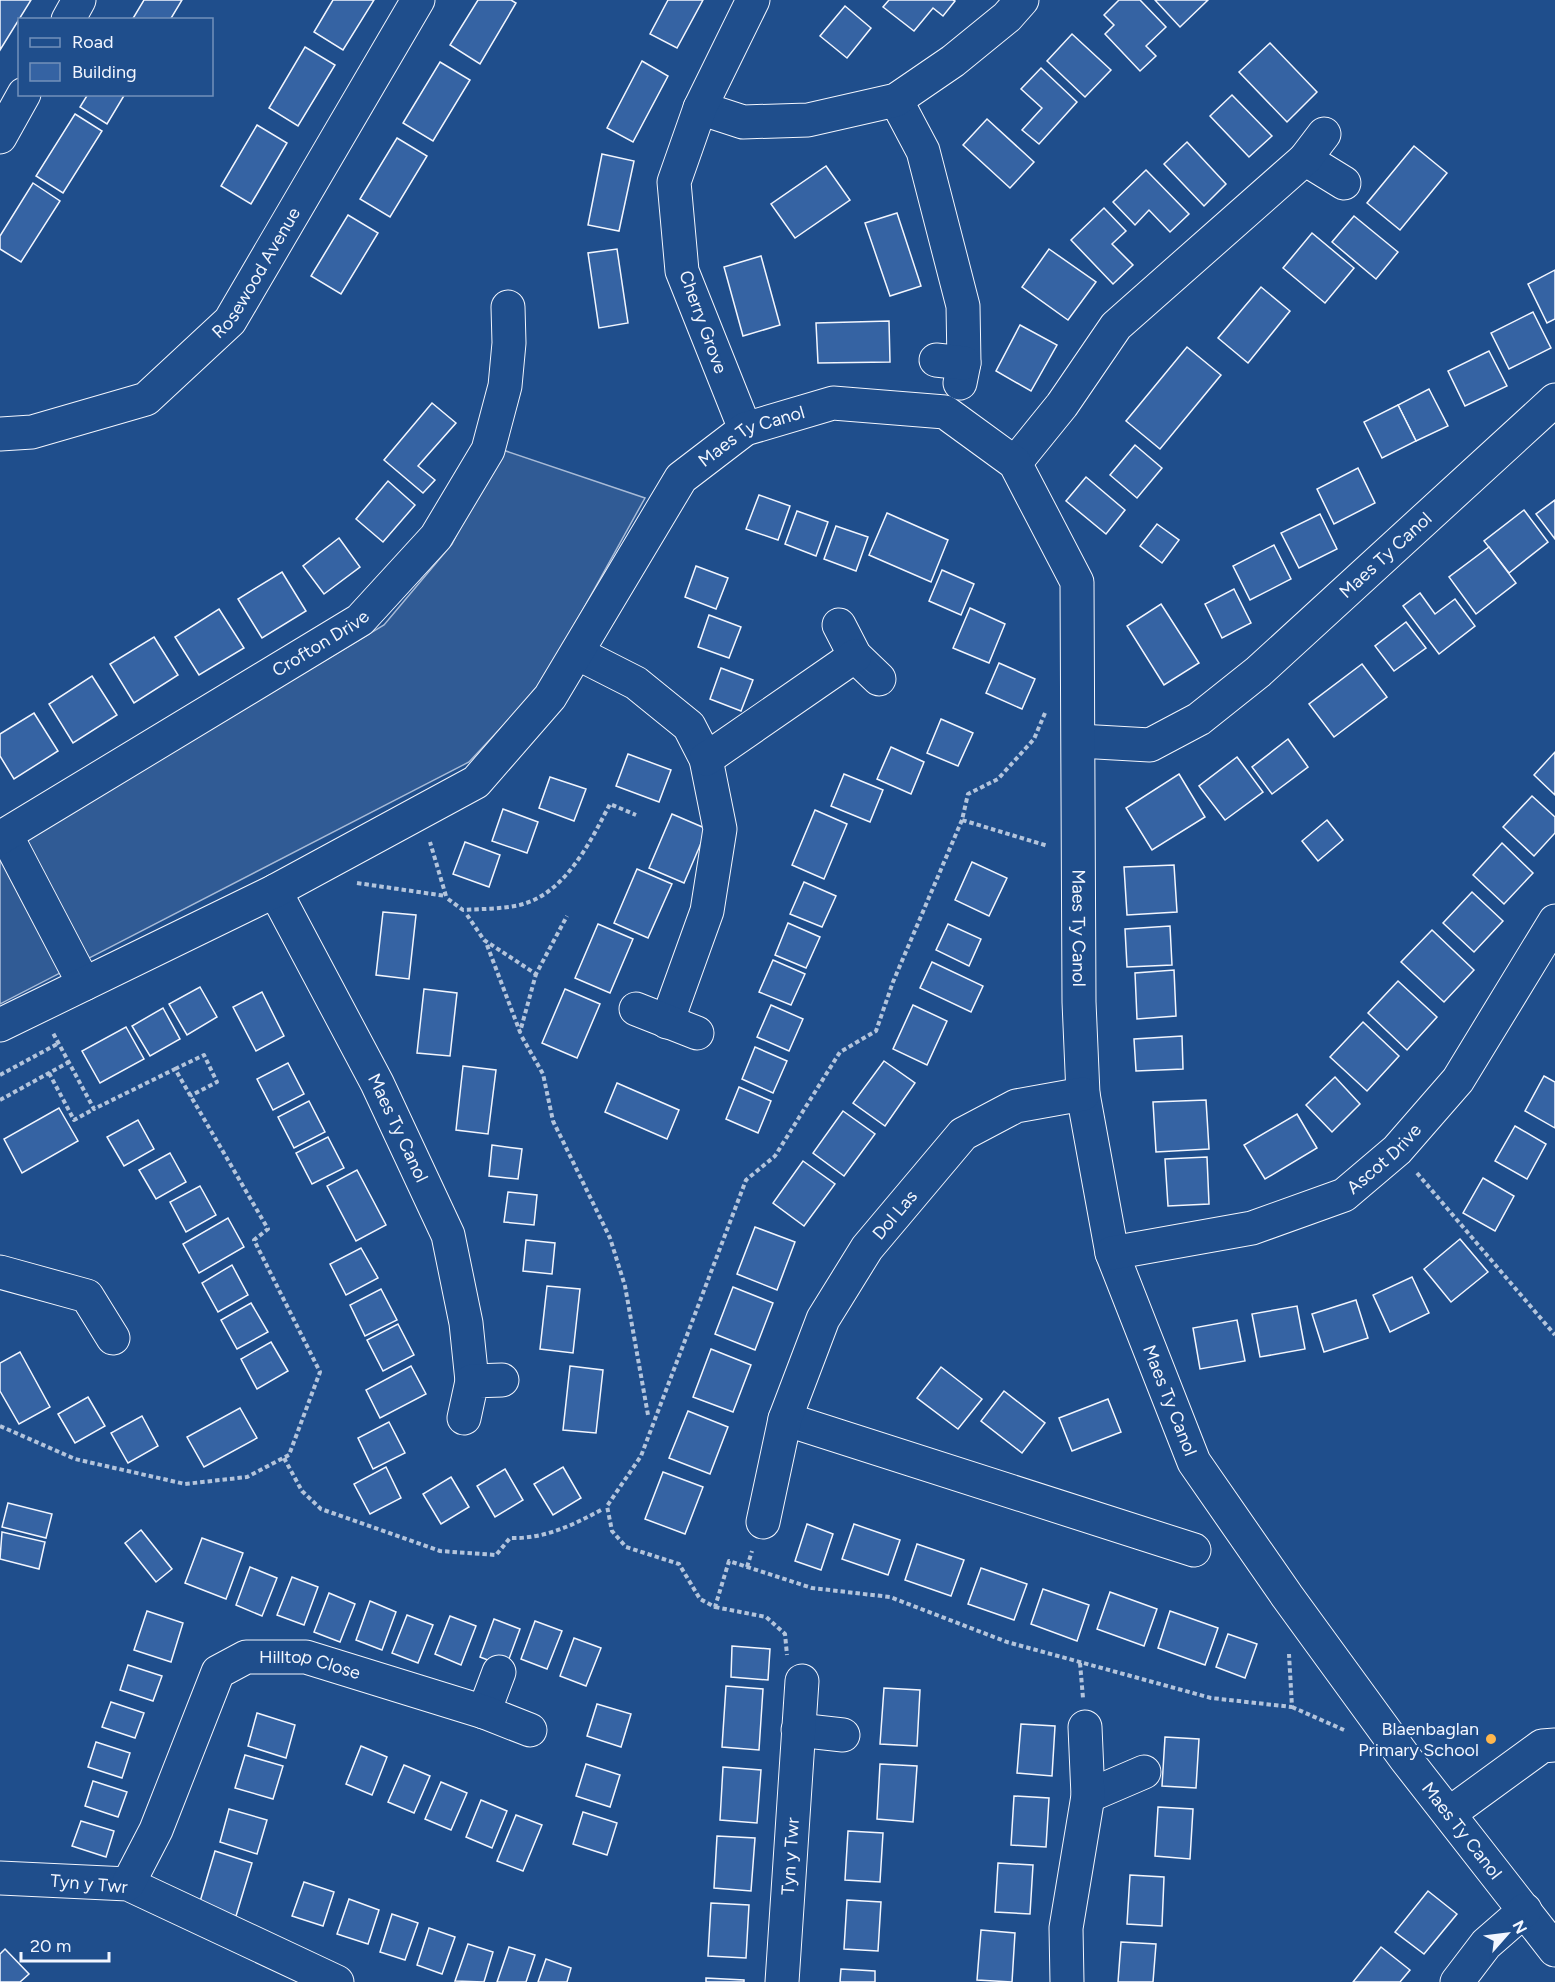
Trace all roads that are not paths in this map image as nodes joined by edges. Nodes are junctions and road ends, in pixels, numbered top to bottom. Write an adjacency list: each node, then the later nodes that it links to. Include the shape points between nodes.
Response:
1 (79, 0): 5 (street)
2 (418, 0): 17 (street, Rosewood Avenue, via 230,321 146,399 32,432)
3 (753, 0): 8 (street, Cherry Grove)
4 (1022, 0): 7 (street, via 953,61)
5 (69, 18)
6 (23, 96): 10 (street)
7 (896, 100): 8 (street, via 808,120 743,122); 14 (street, via 923,151 963,306)
8 (700, 108): 16 (street, Cherry Grove, via 674,182 682,270)
9 (1324, 134): 11 (street)
10 (0, 137)
11 (1305, 159): 12 (street); 18 (street, via 1116,326 1062,405)
12 (1344, 183)
13 (508, 307): 25 (street, Crofton Drive, via 496,344 505,386 488,450 436,537 360,620)
14 (953, 369)
15 (1555, 400): 23 (street, Maes Ty Canol, via 1258,672 1199,719 1150,745)
16 (745, 429): 18 (street, Maes Ty Canol, via 833,403 945,412); 20 (street, Maes Ty Canol, via 681,478)
17 (0, 434)
18 (1015, 463): 23 (street, Maes Ty Canol, via 1077,582)
19 (839, 625): 21 (street)
20 (577, 653): 24 (street, via 636,683 689,726); 26 (street, Maes Ty Canol, via 550,697 476,782)
21 (855, 656): 22 (street); 24 (street)
22 (879, 679)
23 (1079, 741): 31 (street, Maes Ty Canol)
24 (706, 759): 29 (street, via 720,830 682,1028)
25 (3, 837): 28 (street, Crofton Drive)
26 (275, 891): 28 (street, Maes Ty Canol); 35 (street, Maes Ty Canol, via 377,1083 448,1234 466,1323 487,1381)
27 (1555, 921): 32 (street, Ascot Drive, via 1458,1080 1397,1150 1344,1195 1262,1225)
28 (84, 984): 30 (street, Maes Ty Canol)
29 (636, 1009)
30 (0, 1025)
31 (1083, 1094): 32 (street, Maes Ty Canol); 36 (street, Dol Las, via 1016,1106 963,1134 867,1248 824,1319)
32 (1112, 1252): 49 (street, Maes Ty Canol, via 1194,1462 1405,1758)
33 (0, 1272): 34 (street, via 87,1296)
34 (113, 1338)
35 (464, 1418)
36 (785, 1419): 37 (street, Dol Las); 38 (street)
37 (763, 1522)
38 (1194, 1550)
39 (499, 1672): 41 (street)
40 (802, 1681): 44 (street, Tyn y Twr)
41 (484, 1712): 43 (street, Hilltop Close); 51 (street, Hilltop Close, via 306,1657 246,1657 218,1672 156,1830)
42 (1085, 1727): 48 (street)
43 (530, 1730)
44 (798, 1730): 45 (street); 55 (street, Tyn y Twr)
45 (843, 1735)
46 (1555, 1745): 49 (street, via 1542,1746)
47 (1144, 1772): 48 (street)
48 (1088, 1796): 56 (street, via 1066,1928)
49 (1450, 1812): 52 (street, Maes Ty Canol)
50 (0, 1878): 51 (street, Tyn y Twr)
51 (128, 1884): 54 (street, Tyn y Twr)
52 (1525, 1910): 53 (street, Maes Ty Canol); 57 (street, via 1486,1944)
53 (1555, 1950)
54 (337, 1982)
55 (782, 1982)
56 (1067, 1982)
57 (1457, 1982)

